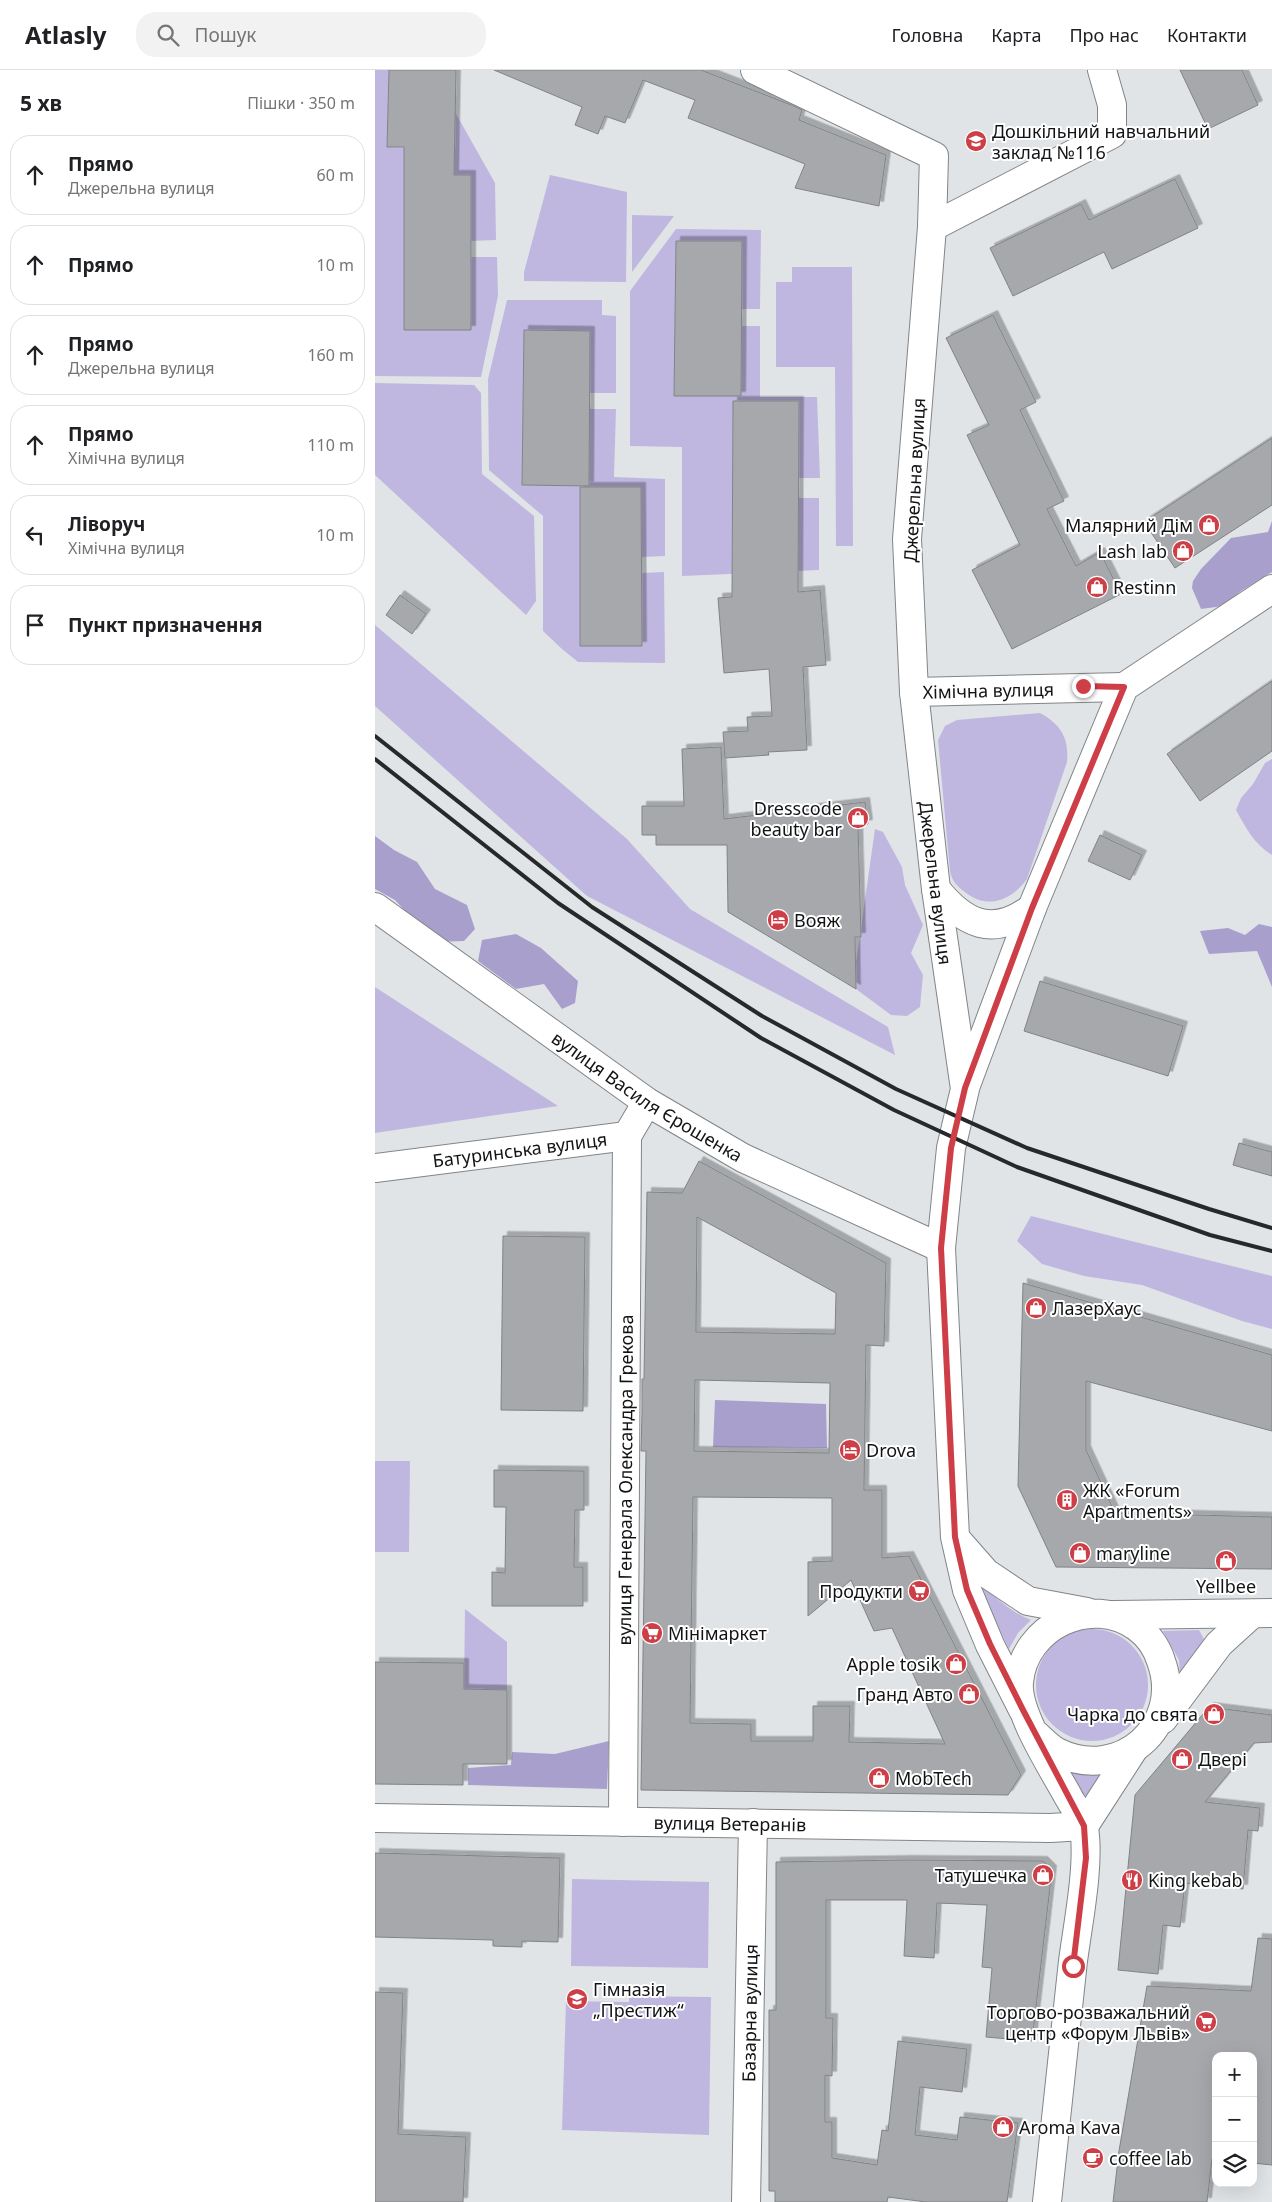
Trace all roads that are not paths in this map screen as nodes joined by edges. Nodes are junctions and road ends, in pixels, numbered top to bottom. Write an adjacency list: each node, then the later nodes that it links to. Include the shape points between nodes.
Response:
1 (755, 70): 3 (street, Джерельна вулиця, via 934,156)
2 (1102, 70): 3 (street, via 1112,105 1112,134)
3 (932, 227): 6 (street, Джерельна вулиця, via 907,539)
4 (1272, 589): 5 (street)
5 (1124, 687): 6 (street, Хімічна вулиця); 9 (street)
6 (913, 692): 7 (street, Джерельна вулиця)
7 (935, 889): 9 (street, via 949,906 976,922 1003,924); 10 (street, Джерельна вулиця)
8 (375, 908): 11 (street, вулиця Василя Єрошенка)
9 (1032, 908): 10 (street)
10 (965, 1088): 14 (street, Джерельна вулиця, via 951,1148)
11 (647, 1102): 12 (street, Батуринська вулиця); 14 (street, вулиця Василя Єрошенка, via 743,1158)
12 (627, 1136): 13 (street, Батуринська вулиця); 23 (street, вулиця Генерала Олександра Грекова)
13 (375, 1168)
14 (941, 1248): 15 (street, Джерельна вулиця)
15 (955, 1537): 17 (street, via 986,1573 1028,1601); 18 (street, Джерельна вулиця, via 967,1590)
16 (1262, 1613): 17 (street); 19 (street, via 1219,1644)
17 (1102, 1614): 18 (street, via 1067,1618 1037,1640 1026,1655 1019,1683); 19 (street, via 1137,1627 1157,1649 1167,1676 1165,1705)
18 (1023, 1710): 20 (street)
19 (1153, 1732): 21 (street)
20 (1035, 1734): 21 (street, via 1056,1751 1081,1760 1108,1760); 25 (street)
21 (1133, 1750): 25 (street)
22 (375, 1818): 23 (street, вулиця Ветеранів)
23 (623, 1822): 24 (street, вулиця Ветеранів)
24 (753, 1824): 25 (street, вулиця Ветеранів); 26 (street, Базарна вулиця)
25 (1084, 1826): 27 (street, via 1086,1858)
26 (746, 2202)
27 (1047, 2202)

